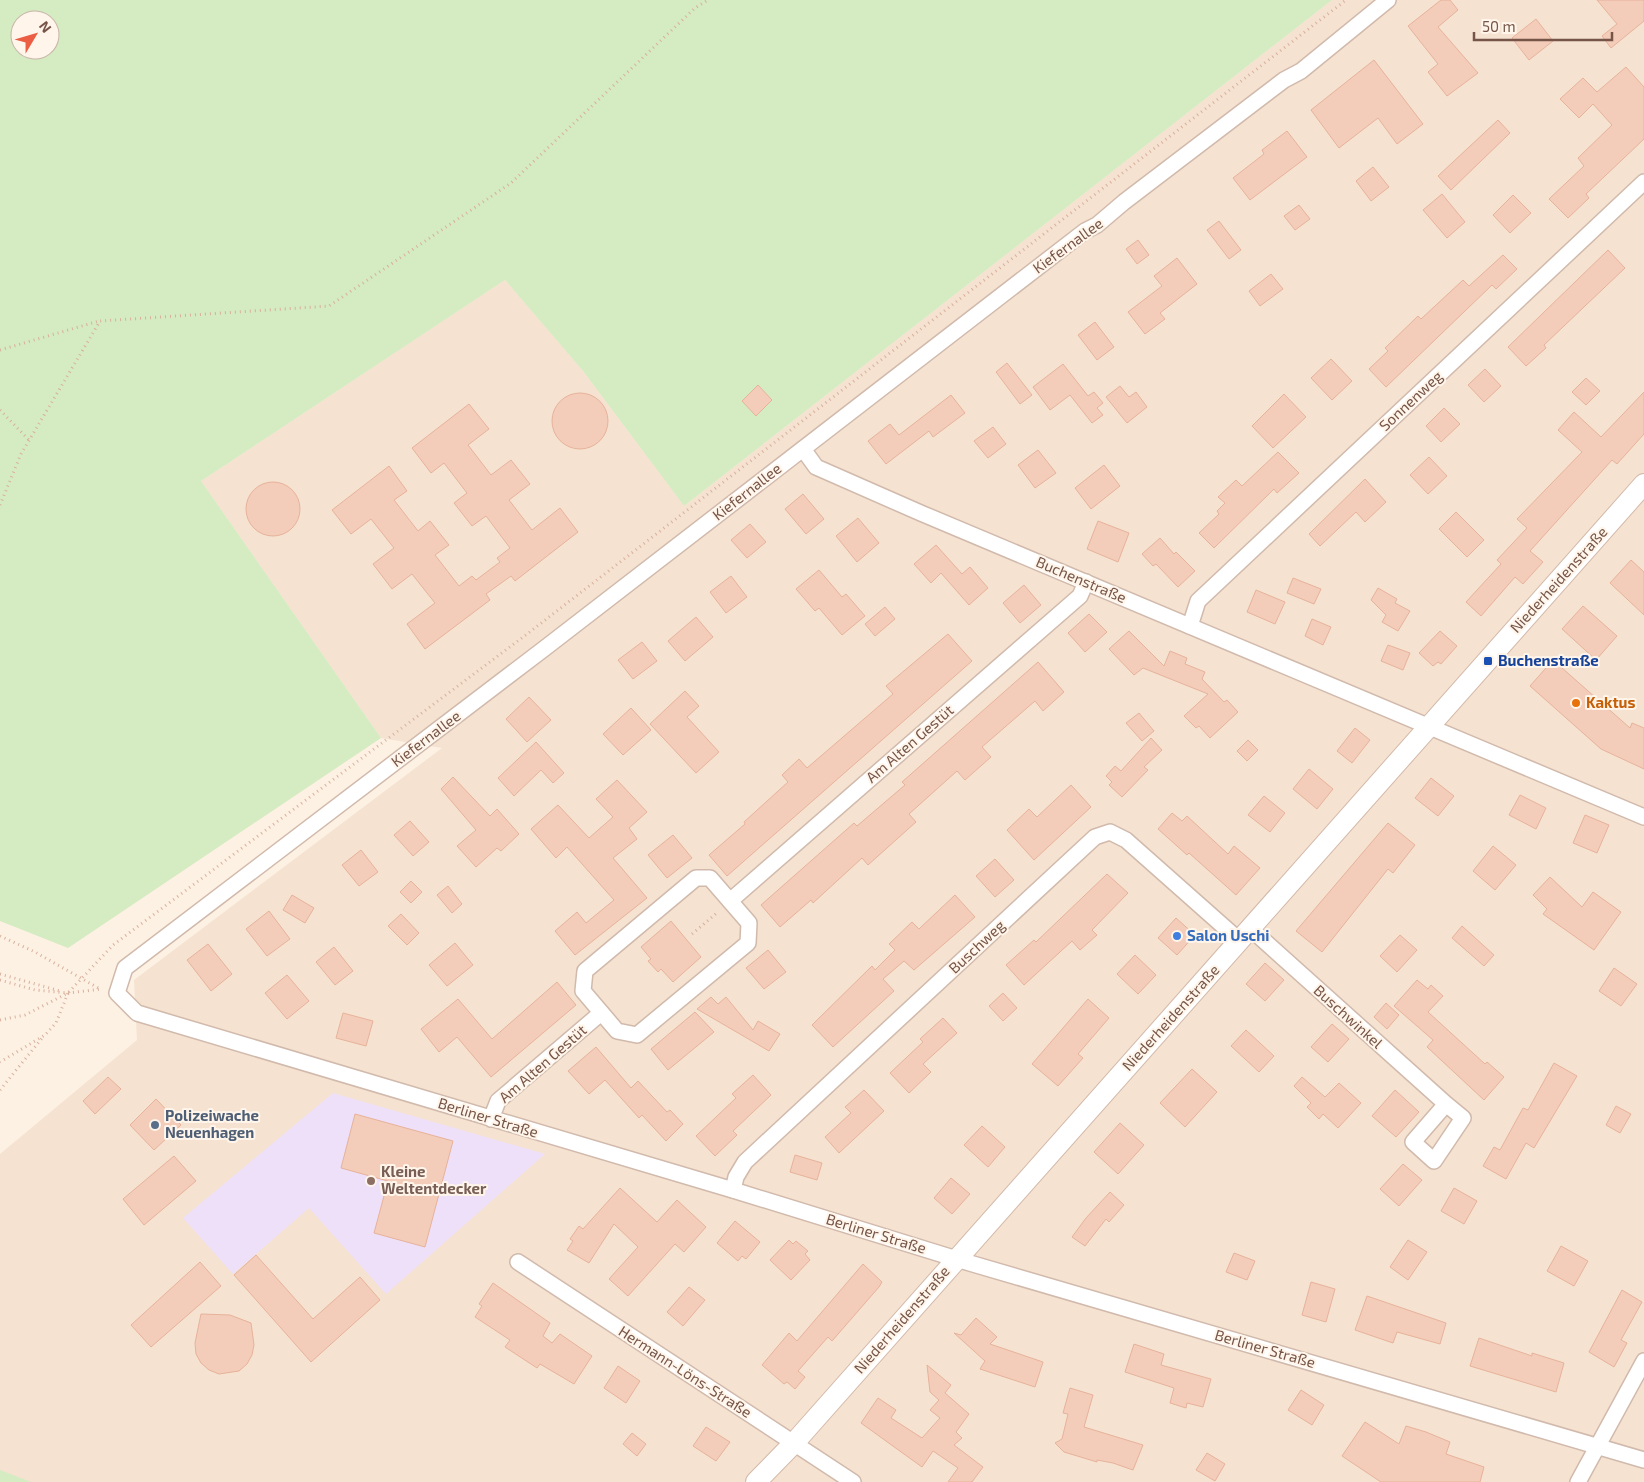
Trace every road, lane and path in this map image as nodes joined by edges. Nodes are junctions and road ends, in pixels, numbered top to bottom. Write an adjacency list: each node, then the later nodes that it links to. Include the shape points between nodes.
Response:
1 (708, 0): 5 (path, via 695,8 511,183 329,306)
2 (1346, 0): 21 (path, via 531,631 113,945)
3 (1388, 0): 9 (street, Kiefernallee, via 1301,71 1276,86 1111,215 1077,237)
4 (1644, 182): 13 (street, Sonnenweg, via 1198,601)
5 (100, 321): 6 (path); 8 (path)
6 (0, 350)
7 (0, 410): 8 (path)
8 (29, 440): 11 (path)
9 (803, 449): 12 (street, Buchenstraße, via 816,467); 25 (street, Kiefernallee, via 125,968)
10 (1644, 484): 14 (street, Niederheidenstraße)
11 (0, 505)
12 (1086, 582): 13 (street, Buchenstraße); 16 (street, Am Alten Gestüt, via 1080,596)
13 (1190, 626): 14 (street, Buchenstraße)
14 (1429, 727): 15 (street, Buchenstraße); 18 (street, Niederheidenstraße)
15 (1644, 817)
16 (730, 901): 17 (path); 26 (street, Am Alten Gestüt, via 710,878 696,878 585,972 583,991); 26 (street, Am Alten Gestüt, via 749,923 748,943 637,1035 617,1031)
17 (692, 934)
18 (1246, 935): 31 (street, Buschwinkel); 33 (street, Buschweg, via 1126,840 1110,832 1095,837 746,1162 736,1177); 34 (street, Niederheidenstraße)
19 (0, 936): 21 (path)
20 (0, 974): 24 (path)
21 (82, 978): 23 (path); 24 (path)
22 (0, 980): 24 (path, via 35,990)
23 (100, 989): 24 (path); 25 (path)
24 (68, 993): 27 (path, via 25,1014); 28 (path, via 56,1022)
25 (117, 993): 32 (street, Berliner Straße, via 137,1014)
26 (601, 1013): 32 (street, Am Alten Gestüt, via 498,1101)
27 (0, 1020)
28 (45, 1035): 29 (path); 30 (path)
29 (0, 1062)
30 (0, 1090)
31 (1446, 1104)
32 (491, 1119): 33 (street, Berliner Straße)
33 (733, 1190): 34 (street, Berliner Straße)
34 (956, 1259): 37 (street, Niederheidenstraße); 38 (street, Berliner Straße)
35 (518, 1262): 37 (street, Hermann-Löns-Straße)
36 (1644, 1361): 38 (street)
37 (794, 1443): 40 (street, Niederheidenstraße); 41 (street, Hermann-Löns-Straße)
38 (1598, 1445): 39 (street, Berliner Straße); 42 (street)
39 (1644, 1460)
40 (756, 1482)
41 (853, 1482)
42 (1578, 1482)

